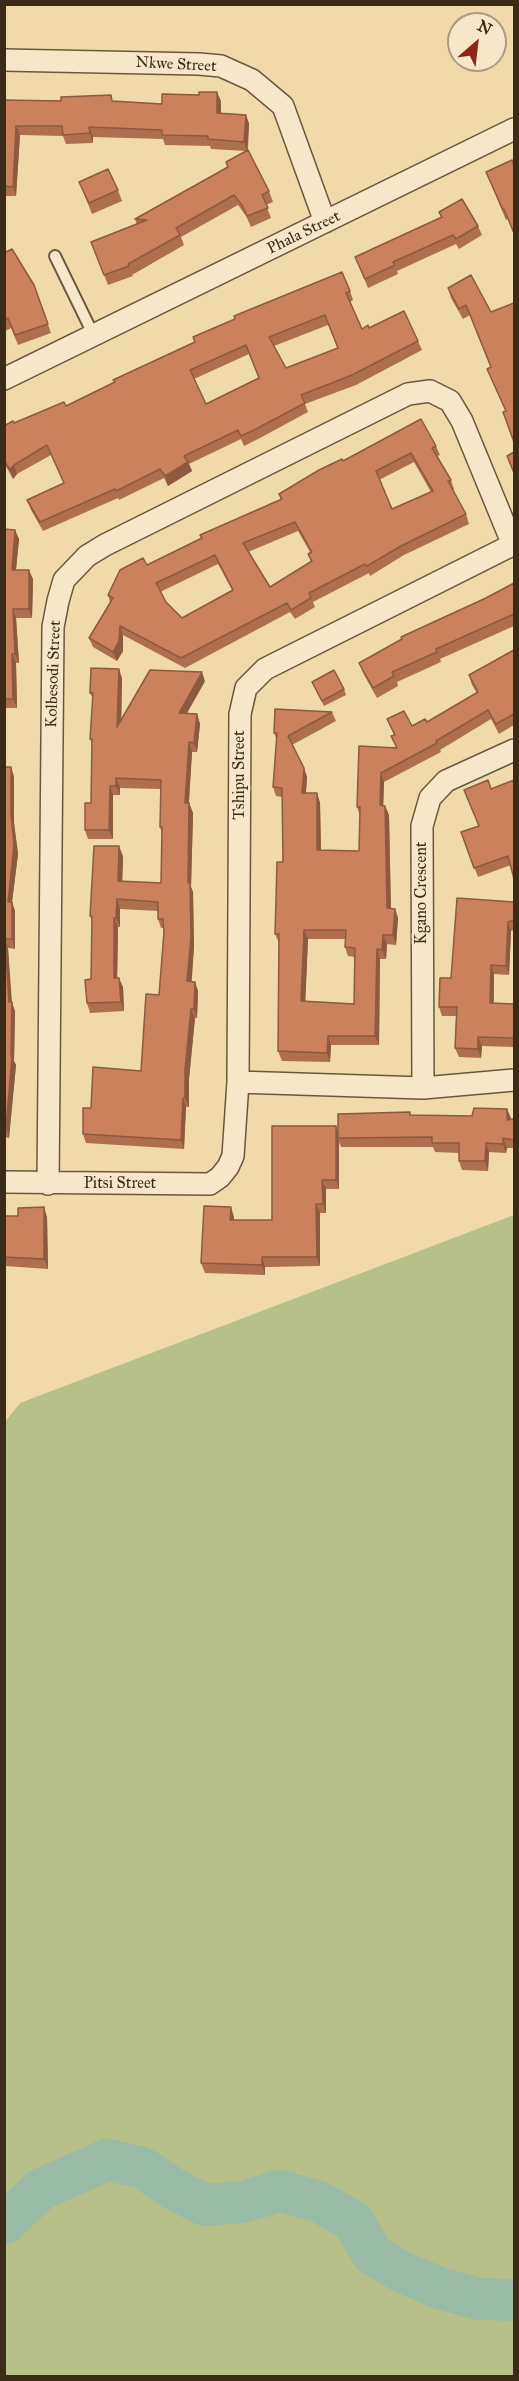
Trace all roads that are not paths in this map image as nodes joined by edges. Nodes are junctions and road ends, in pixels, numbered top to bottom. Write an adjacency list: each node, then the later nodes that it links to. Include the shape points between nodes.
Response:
1 (4, 60): 3 (street, Nkwe Street, via 199,64 221,66 252,80 283,106)
2 (514, 129): 3 (street, Phala Street)
3 (325, 222): 5 (street, Phala Street)
4 (55, 256): 5 (lane)
5 (94, 336): 6 (street, Phala Street)
6 (4, 379)
7 (514, 545): 10 (street, Tshipu Street, via 265,669 246,688 240,714); 14 (street, Kolbesodi Street, via 462,421 450,401 430,391 408,394 105,546 87,556 64,580 53,627)
8 (514, 750): 11 (street, Kgano Crescent, via 446,781 430,798 422,826)
9 (514, 1080): 11 (street)
10 (238, 1082): 11 (street); 12 (street, Tshipu Street, via 233,1156)
11 (423, 1088)
12 (228, 1167): 14 (street, Pitsi Street, via 210,1184)
13 (4, 1182): 14 (street, Pitsi Street)
14 (48, 1184)

